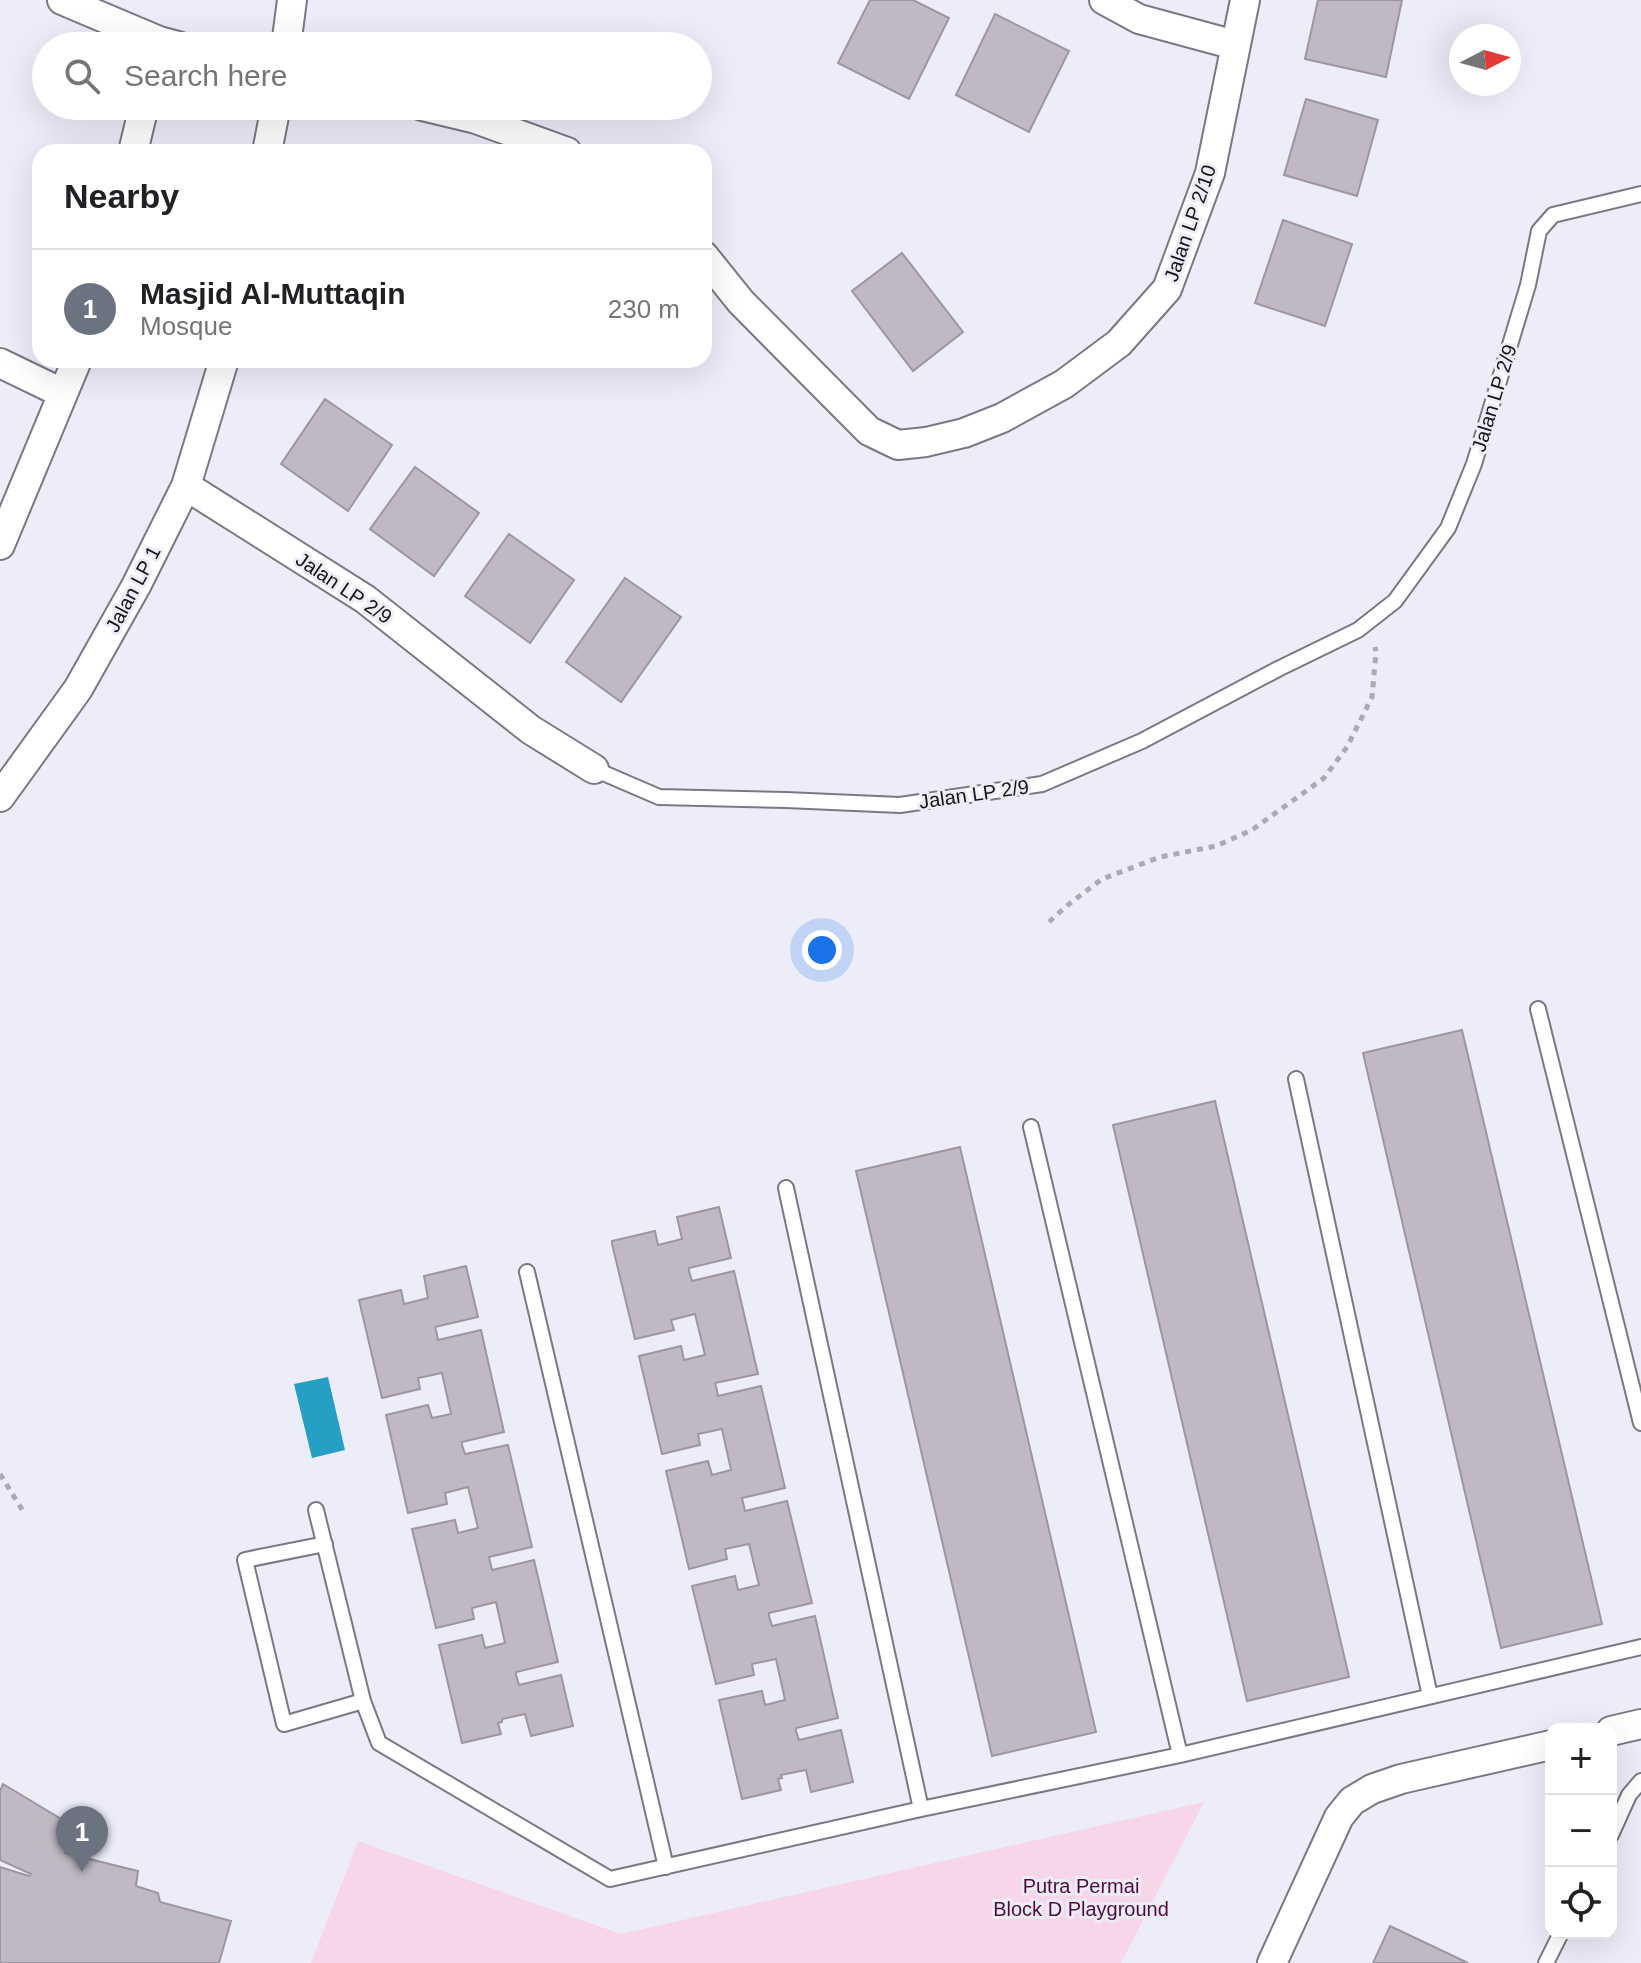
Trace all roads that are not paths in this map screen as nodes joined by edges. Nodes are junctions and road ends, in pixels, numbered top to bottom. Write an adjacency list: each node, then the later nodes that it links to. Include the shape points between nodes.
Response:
1 (62, 0): 5 (street)
2 (292, 0): 6 (street)
3 (1104, 0): 7 (street, via 1139,19)
4 (1245, 0): 7 (street, Jalan LP 2/10)
5 (137, 32)
6 (288, 32)
7 (1235, 45): 15 (street, Jalan LP 2/10, via 1210,173 1167,289 1119,343 1064,384 989,423 898,445 869,431)
8 (141, 120): 11 (street)
9 (273, 120): 12 (street)
10 (479, 120): 13 (street)
11 (135, 144)
12 (269, 144)
13 (545, 144)
14 (1641, 194): 22 (lane, Jalan LP 2/9, via 1553,215 1539,231 1474,464 1448,528 1395,601 1358,630 1142,741 1042,784 900,805 659,797)
15 (712, 266)
16 (0, 363): 19 (street)
17 (73, 368): 19 (street)
18 (222, 368): 20 (street, Jalan LP 1)
19 (62, 393): 21 (street)
20 (186, 486): 22 (street, Jalan LP 2/9, via 365,599 531,730); 23 (street, Jalan LP 1, via 78,689)
21 (0, 545)
22 (594, 769)
23 (0, 797)
24 (1538, 1009): 29 (lane)
25 (1296, 1079): 33 (lane)
26 (1031, 1127): 38 (lane)
27 (786, 1188): 40 (lane)
28 (527, 1272): 42 (lane)
29 (1641, 1423)
30 (316, 1510): 31 (lane)
31 (325, 1544): 34 (lane); 34 (lane, via 245,1560 284,1724)
32 (1641, 1647): 33 (lane)
33 (1430, 1696): 38 (lane)
34 (363, 1701): 42 (lane, via 379,1743 610,1879)
35 (1641, 1724): 36 (street)
36 (1617, 1730)
37 (1545, 1746): 44 (street, via 1401,1779 1352,1801 1339,1817)
38 (1180, 1755): 40 (lane)
39 (1641, 1781): 41 (lane)
40 (921, 1809): 42 (lane)
41 (1617, 1822)
42 (666, 1867)
43 (1558, 1939): 45 (lane)
44 (1272, 1963)
45 (1546, 1963)

